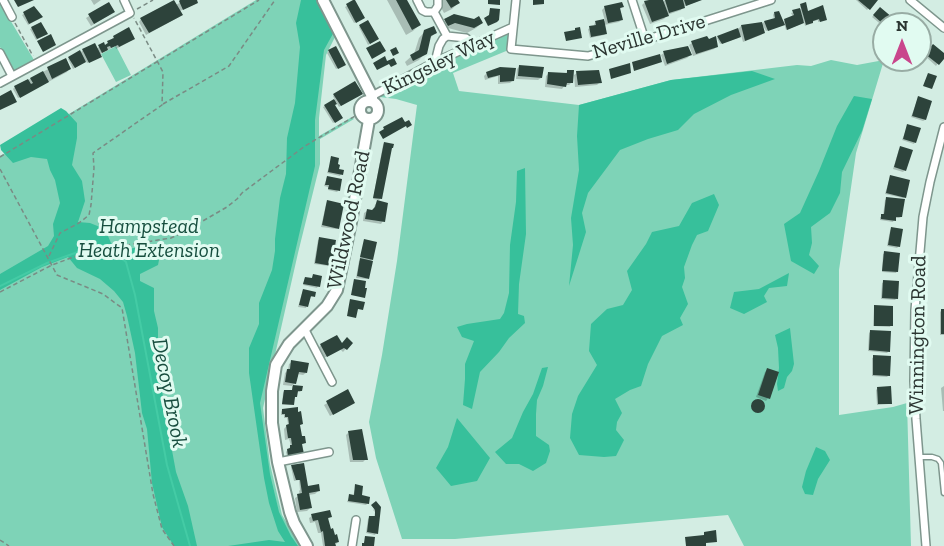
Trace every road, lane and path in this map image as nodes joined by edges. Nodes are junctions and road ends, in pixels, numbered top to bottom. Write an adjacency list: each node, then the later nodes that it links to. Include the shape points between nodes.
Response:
1 (3, 0): 15 (street)
2 (124, 0): 14 (street)
3 (153, 0): 14 (path)
4 (259, 0): 22 (path)
5 (275, 0): 28 (path, via 229,66)
6 (323, 0): 27 (street)
7 (417, 0): 13 (street, via 422,10)
8 (438, 0): 13 (street)
9 (516, 0): 16 (street, Kingsley Way)
10 (633, 0): 19 (street)
11 (771, 0): 19 (street, Neville Drive)
12 (909, 0): 17 (street)
13 (434, 12): 18 (street)
14 (130, 13): 22 (path); 24 (street)
15 (12, 17): 24 (path)
16 (513, 27): 19 (street, Neville Drive, via 511,49 588,56); 20 (street, Kingsley Way)
17 (944, 28)
18 (447, 36): 20 (street, via 466,38); 23 (street, via 439,46)
19 (645, 40)
20 (475, 45): 23 (street, Kingsley Way)
21 (0, 53): 25 (street)
22 (158, 62): 28 (path, via 163,72); 31 (path)
23 (435, 62): 27 (street, Kingsley Way)
24 (36, 63): 25 (street)
25 (12, 76): 26 (street)
26 (0, 83)
27 (372, 99): 29 (street, via 361,106); 29 (street, via 378,113 376,117)
28 (162, 105): 33 (path, via 93,153 89,215 60,233)
29 (365, 117): 34 (path, via 305,146 227,207 171,238 108,248); 36 (street, Wildwood Road, via 353,212 337,290)
30 (944, 127): 39 (street, Winnington Road, via 923,217 915,299 914,381)
31 (0, 157)
32 (0, 169): 33 (path)
33 (48, 257): 34 (path)
34 (52, 264): 35 (path); 45 (path, via 57,275 103,294 122,308 153,494 162,529)
35 (0, 292)
36 (304, 328): 37 (street); 40 (street, Wildwood Road, via 288,344 276,365 272,423)
37 (332, 382)
38 (329, 452): 40 (street)
39 (919, 457): 41 (lane, via 932,457 941,463); 48 (street, Winnington Road)
40 (278, 462): 46 (street, Wildwood Road, via 290,512)
41 (944, 493)
42 (356, 520): 47 (street)
43 (0, 540): 44 (path)
44 (9, 546)
45 (174, 546)
46 (307, 546)
47 (352, 546)
48 (926, 546)

